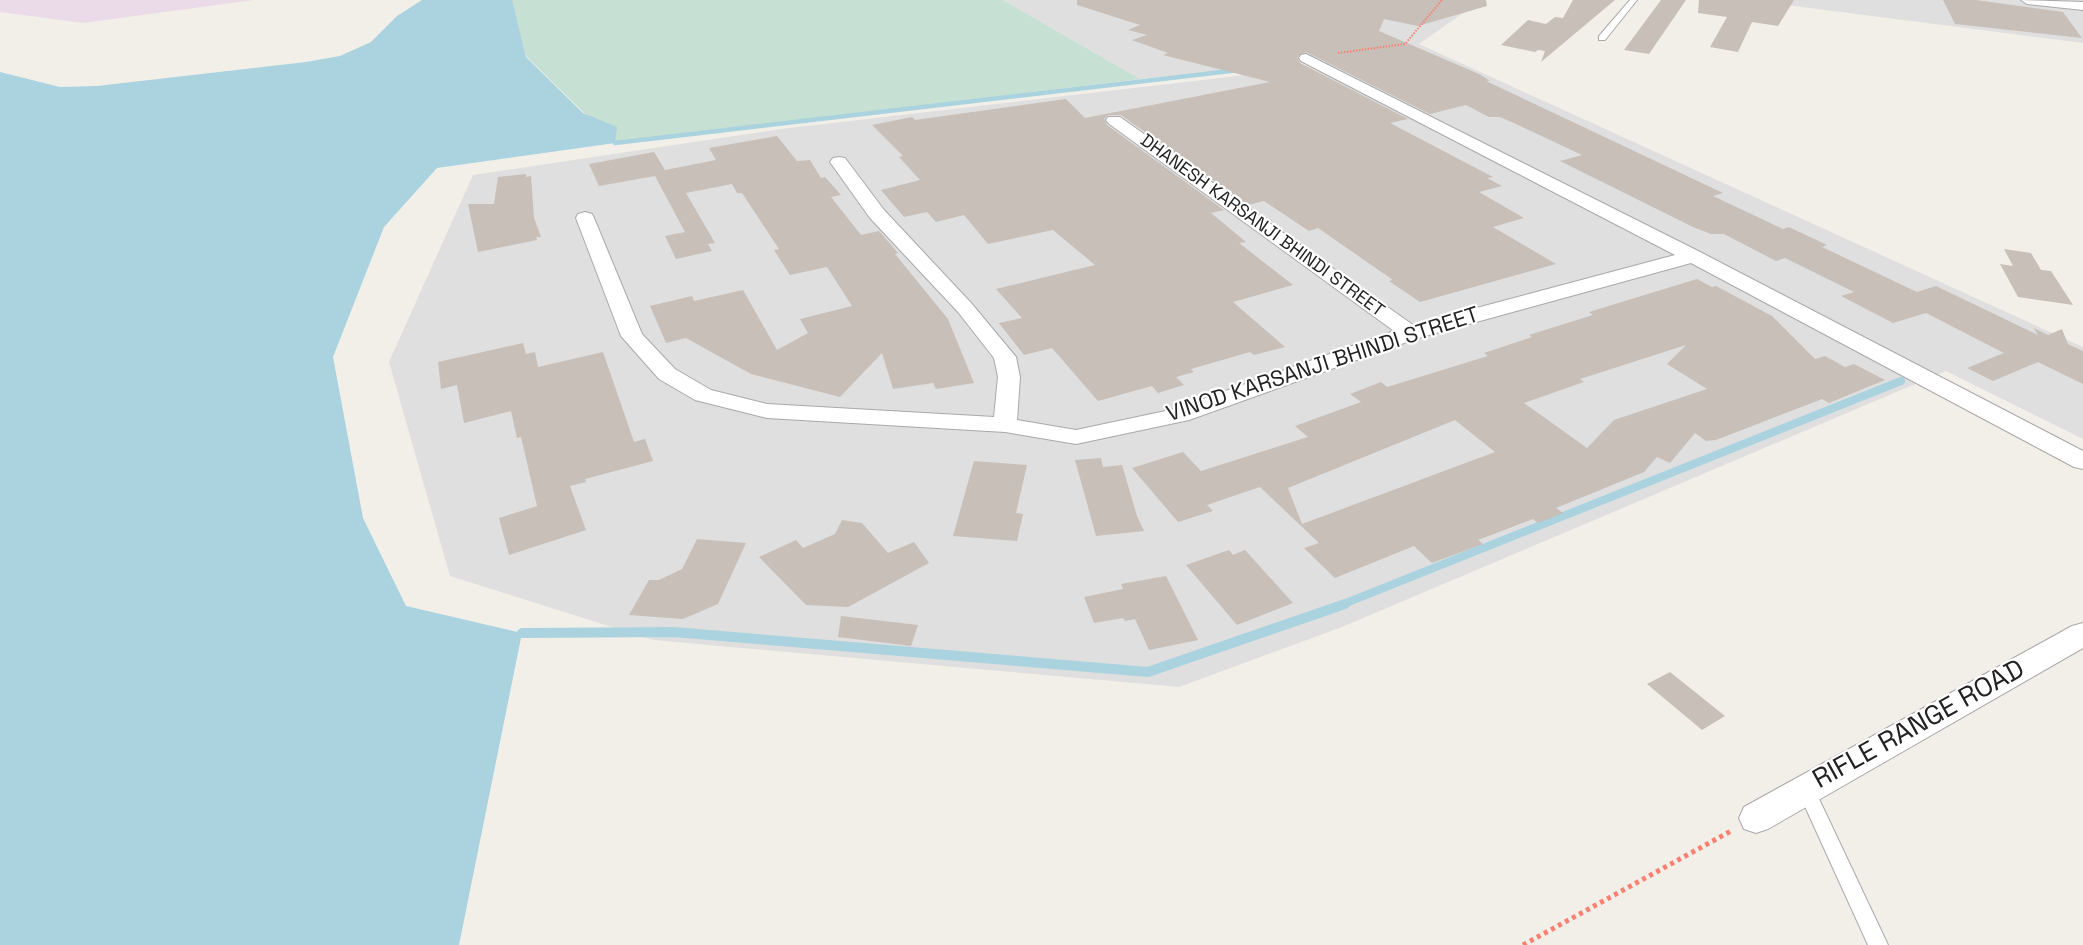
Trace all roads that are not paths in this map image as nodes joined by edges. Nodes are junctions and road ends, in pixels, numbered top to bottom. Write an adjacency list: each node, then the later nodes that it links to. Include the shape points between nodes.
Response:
1 (1634, 0): 4 (lane)
2 (2027, 0): 3 (street)
3 (2083, 6)
4 (1602, 38)
5 (1306, 57): 9 (street)
6 (1114, 120): 10 (street, DHANESH KARSANJI BHINDI STREET)
7 (839, 162): 11 (street, via 878,214 1005,357 1009,377)
8 (585, 218): 11 (street, VINOD KARSANJI BHINDI STREET, via 632,336 666,374 703,395 767,411)
9 (1693, 256): 10 (street, VINOD KARSANJI BHINDI STREET); 12 (street)
10 (1410, 333): 11 (street, VINOD KARSANJI BHINDI STREET, via 1181,414 1077,437)
11 (1005, 425)
12 (2083, 461)
13 (2083, 634): 14 (street, RIFLE RANGE ROAD)
14 (1806, 789): 15 (street, RIFLE RANGE ROAD); 16 (lane)
15 (1756, 818)
16 (1878, 945)

